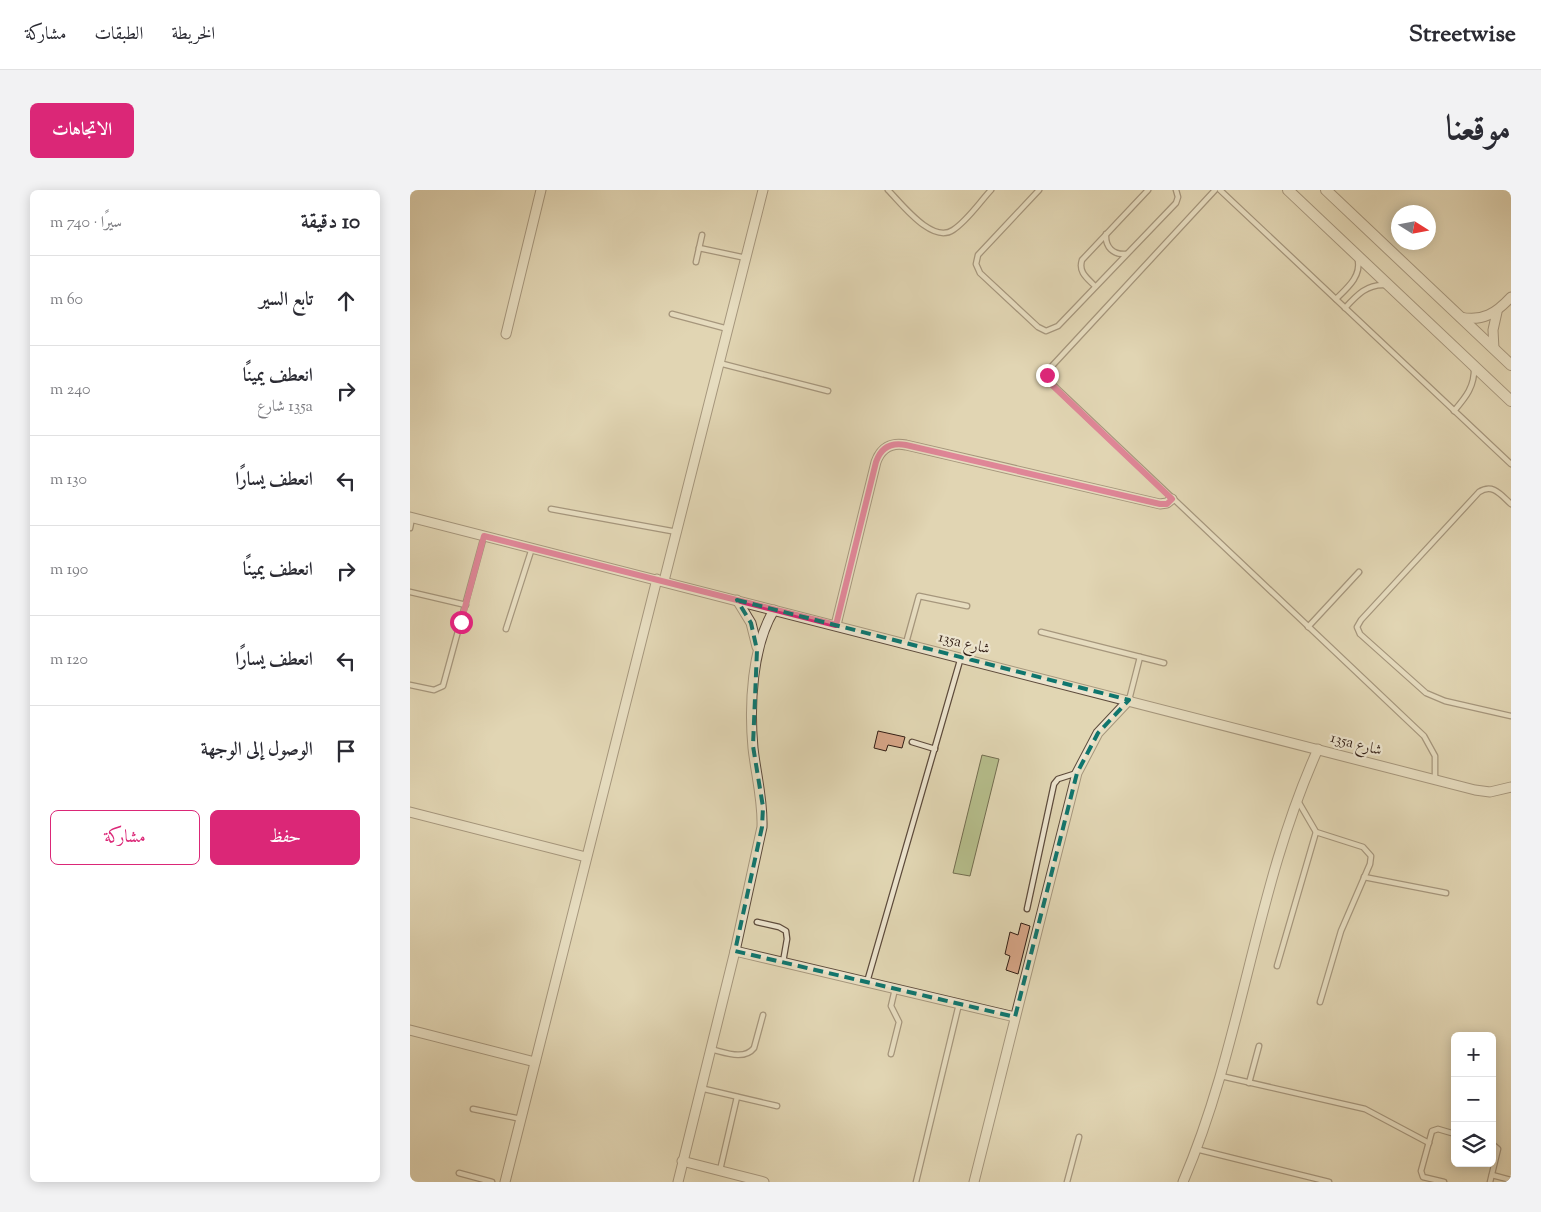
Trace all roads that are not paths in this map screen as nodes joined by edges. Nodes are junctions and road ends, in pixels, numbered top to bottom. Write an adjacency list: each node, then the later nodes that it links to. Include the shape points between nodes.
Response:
1 (541, 190): 28 (street)
2 (763, 190): 17 (street)
3 (888, 190): 4 (lane, via 927,228 939,234 953,230)
4 (991, 190)
5 (1039, 190): 19 (lane, via 978,255 977,269 1046,331 1054,329)
6 (1148, 190): 12 (lane)
7 (1176, 190): 15 (lane, via 1176,203)
8 (1214, 190): 37 (lane, via 1047,375 1051,384)
9 (1220, 190): 22 (lane)
10 (1288, 190): 16 (street)
11 (1326, 190): 26 (street)
12 (1106, 234): 15 (lane, via 1111,250); 19 (lane, via 1080,264 1083,274)
13 (702, 235): 14 (lane)
14 (699, 248): 17 (lane); 18 (lane)
15 (1127, 254): 19 (lane)
16 (1357, 256): 20 (street); 22 (lane, via 1354,281)
17 (746, 258): 27 (street)
18 (696, 262)
19 (1095, 286)
20 (1388, 286): 23 (lane, via 1370,286 1362,290); 32 (street)
21 (1511, 297): 24 (street)
22 (1336, 299): 23 (lane)
23 (1345, 308): 35 (lane)
24 (1497, 312): 26 (street, via 1479,319); 29 (street, via 1493,330)
25 (672, 314): 27 (lane)
26 (1460, 317): 29 (street)
27 (728, 329): 30 (street)
28 (506, 334)
29 (1494, 349): 31 (street)
30 (719, 362): 33 (lane); 42 (street)
31 (1511, 365)
32 (1474, 366): 34 (street); 35 (lane, via 1473,384)
33 (828, 391)
34 (1511, 401)
35 (1454, 411): 36 (lane)
36 (1511, 464)
37 (1172, 499): 52 (street, via 1167,504 1160,504 890,444 876,462); 53 (lane)
38 (1511, 504): 63 (lane, via 1494,489 1479,492 1357,627 1360,634 1426,693)
39 (551, 509): 42 (lane)
40 (411, 518): 41 (lane); 43 (street, 135a شارع)
41 (410, 528)
42 (677, 532): 46 (street)
43 (484, 536): 44 (street, 135a شارع); 49 (lane)
44 (532, 548): 46 (street, 135a شارع); 54 (lane)
45 (1359, 572): 53 (lane)
46 (661, 580): 48 (street, 135a شارع); 73 (street)
47 (410, 592): 49 (lane)
48 (737, 600): 51 (street, 135a شارع); 57 (street, via 751,623)
49 (466, 605): 61 (lane, via 443,686 437,690)
50 (967, 606): 56 (lane, via 919,596)
51 (774, 610): 52 (street, 135a شارع); 57 (street)
52 (836, 625): 56 (street, 135a شارع)
53 (1308, 627): 68 (lane, via 1424,736 1435,756)
54 (506, 630)
55 (1041, 632): 59 (lane)
56 (906, 643): 58 (street, 135a شارع)
57 (757, 650): 78 (street, via 752,717 753,746 763,807 762,827)
58 (961, 657): 62 (street, 135a شارع); 65 (lane)
59 (1140, 657): 60 (lane); 62 (lane)
60 (1164, 663)
61 (410, 685)
62 (1129, 700): 66 (street, 135a شارع); 67 (street, via 1098,733)
63 (1511, 716)
64 (912, 742): 65 (lane)
65 (935, 749): 81 (lane)
66 (1318, 749): 68 (street, 135a شارع); 70 (street)
67 (1077, 773): 76 (lane, via 1058,778 1054,784); 86 (street)
68 (1435, 780): 69 (street, 135a شارع, via 1490,792)
69 (1511, 787)
70 (1296, 799): 72 (lane); 92 (street, via 1274,868)
71 (410, 812): 73 (street)
72 (1316, 832): 74 (lane, via 1366,849 1371,860); 80 (lane)
73 (586, 857): 91 (street)
74 (1364, 877): 75 (lane); 83 (lane, via 1338,938)
75 (1446, 893)
76 (1027, 909)
77 (757, 922): 79 (lane, via 786,931 788,939)
78 (735, 951): 79 (street); 89 (street)
79 (783, 962): 81 (street)
80 (1277, 966)
81 (866, 982): 82 (street)
82 (895, 989): 84 (street); 90 (lane, via 891,1004 899,1022)
83 (1320, 1002)
84 (959, 1004): 86 (street); 113 (lane)
85 (763, 1015): 89 (lane, via 751,1052 741,1056)
86 (1015, 1017): 114 (street)
87 (410, 1030): 91 (street)
88 (1259, 1046): 93 (lane)
89 (710, 1049): 94 (street)
90 (891, 1054)
91 (535, 1062): 98 (street)
92 (1221, 1076): 93 (lane); 102 (street)
93 (1248, 1083): 101 (lane, via 1366,1109)
94 (700, 1088): 95 (lane); 103 (street)
95 (737, 1097): 96 (lane); 105 (lane)
96 (776, 1106)
97 (473, 1108): 98 (lane)
98 (521, 1119): 110 (street)
99 (1451, 1133): 101 (lane, via 1436,1129 1432,1131)
100 (1079, 1137): 115 (lane)
101 (1429, 1143): 118 (lane, via 1422,1176)
102 (1196, 1149): 116 (street); 117 (lane)
103 (682, 1161): 105 (street); 111 (street)
104 (1494, 1167): 107 (lane)
105 (720, 1170): 112 (street)
106 (459, 1173): 109 (lane)
107 (1492, 1175): 108 (lane); 119 (lane)
108 (1511, 1180)
109 (492, 1182)
110 (505, 1182)
111 (678, 1182)
112 (764, 1182)
113 (916, 1182)
114 (974, 1182)
115 (1067, 1182)
116 (1184, 1182)
117 (1329, 1182)
118 (1444, 1182)
119 (1490, 1182)

